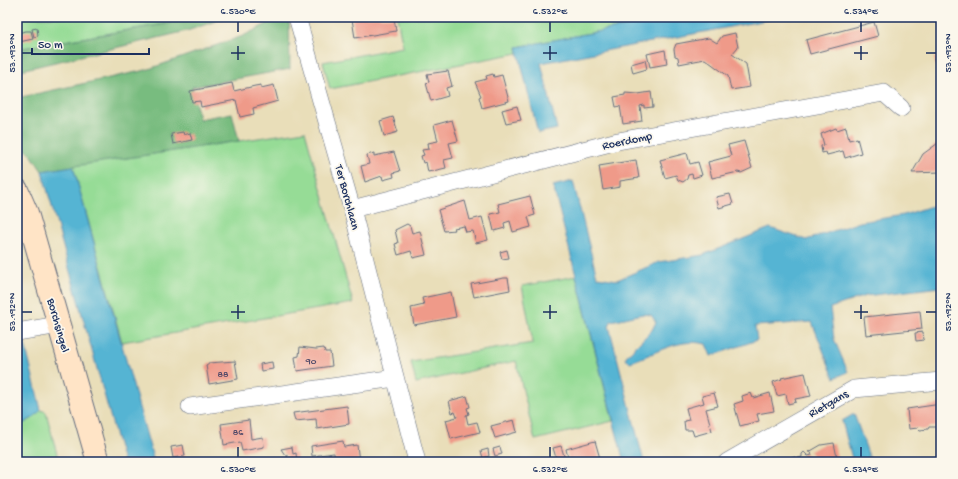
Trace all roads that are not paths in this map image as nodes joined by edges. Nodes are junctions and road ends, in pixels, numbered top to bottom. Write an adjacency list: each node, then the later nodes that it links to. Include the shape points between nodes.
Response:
1 (297, 17): 4 (street, Ter Borchlaan)
2 (901, 108): 4 (street, Roerdomp, via 884,93 618,140)
3 (17, 190): 5 (main road, Borchsingel, via 28,213)
4 (352, 209): 7 (street, Ter Borchlaan)
5 (59, 325): 6 (street); 10 (main road, Borchsingel)
6 (22, 331)
7 (395, 378): 9 (street); 11 (street, Ter Borchlaan)
8 (941, 381): 12 (street, Rietgans, via 854,388)
9 (190, 407)
10 (98, 462)
11 (417, 462)
12 (727, 462)

